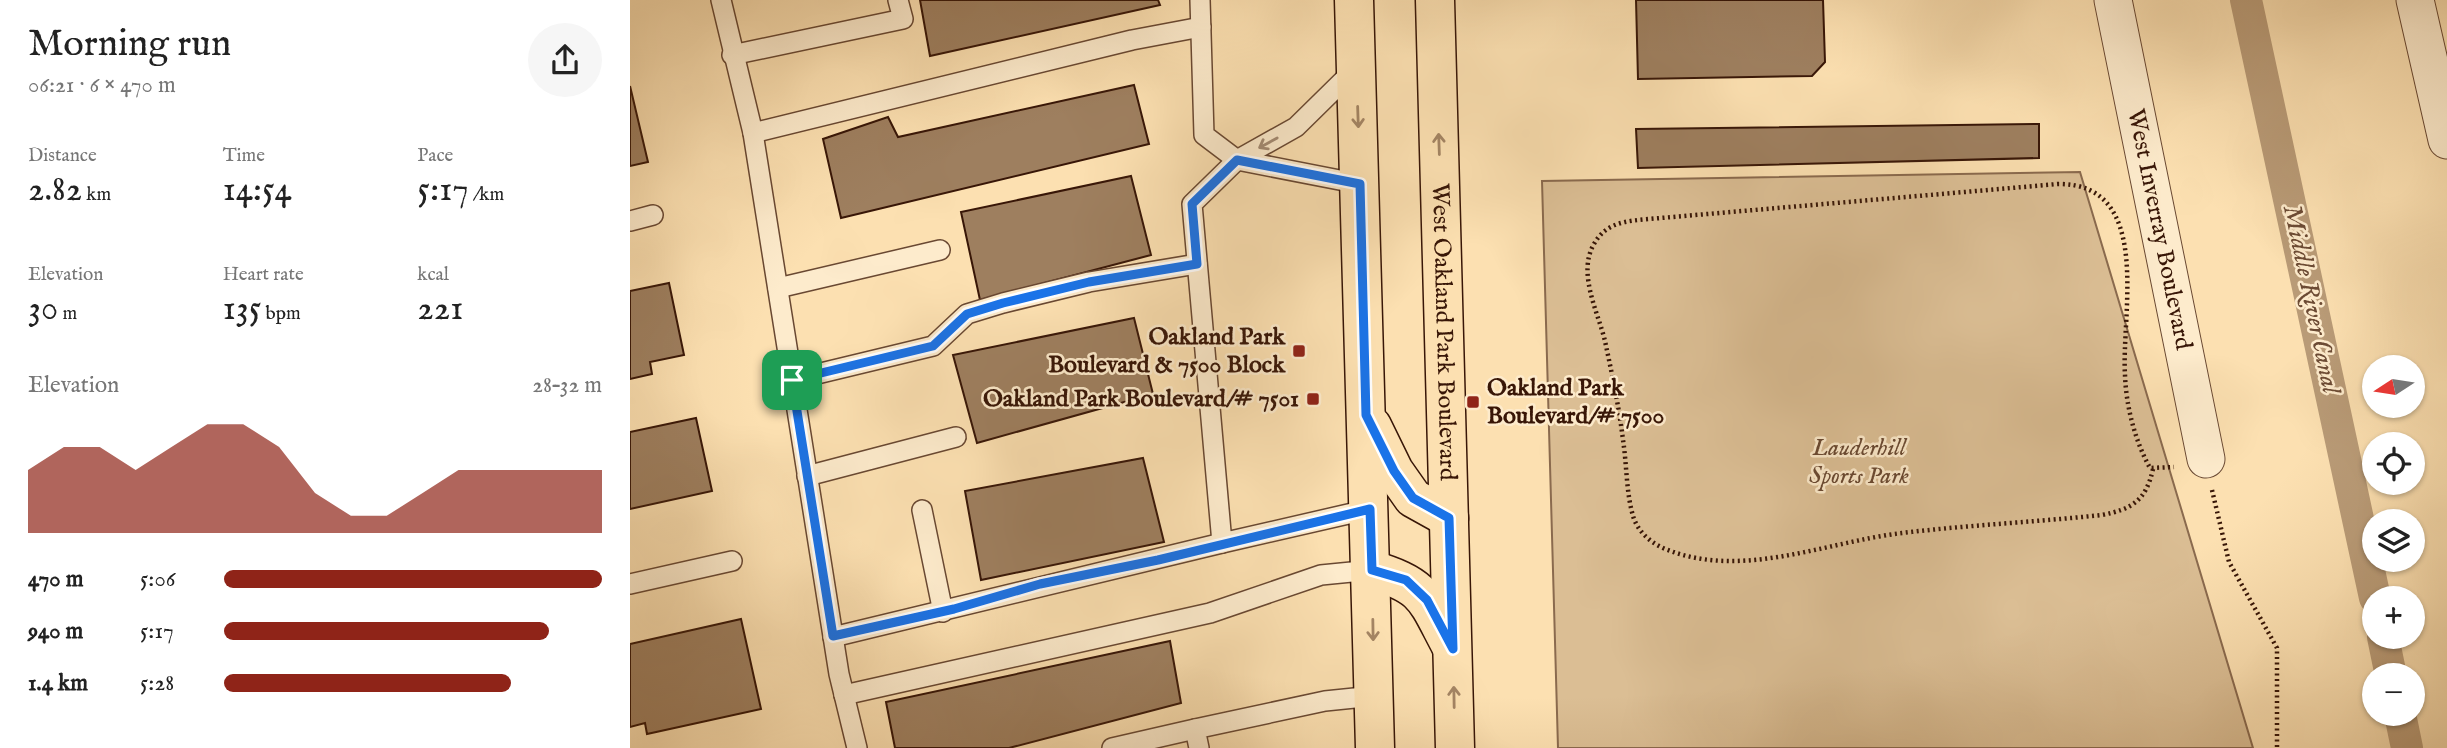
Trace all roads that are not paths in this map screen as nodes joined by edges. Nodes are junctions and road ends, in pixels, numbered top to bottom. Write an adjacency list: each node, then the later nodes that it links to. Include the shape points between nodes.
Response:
1 (721, 0): 9 (lane)
2 (898, 0): 9 (lane, via 903,19)
3 (1200, 0): 8 (lane)
4 (1354, 0): 10 (main road)
5 (1435, 0): 27 (main road, West Oakland Park Boulevard, one-way to 5)
6 (2113, 0): 23 (street, West Inverray Boulevard)
7 (2415, 0): 12 (street)
8 (1201, 27): 11 (lane); 13 (lane, via 1203,135)
9 (732, 55): 11 (lane)
10 (1356, 67): 13 (lane, one-way to 13, via 1296,127); 14 (main road, one-way to 14)
11 (753, 133): 19 (lane)
12 (2447, 140)
13 (1237, 160): 14 (lane); 18 (lane, via 1192,204)
14 (1360, 184): 21 (main road)
15 (653, 215): 16 (lane)
16 (630, 220)
17 (940, 250): 19 (lane)
18 (1197, 264): 20 (lane, via 1089,282 1003,303 967,314 933,346); 28 (lane)
19 (778, 288): 20 (lane)
20 (792, 380): 24 (lane)
21 (1366, 415): 25 (main road); 27 (main road, via 1413,498)
22 (956, 437): 24 (lane)
23 (2206, 459)
24 (807, 476): 33 (lane)
25 (1370, 509): 28 (lane); 30 (main road)
26 (922, 510): 32 (lane)
27 (1449, 518): 34 (main road, West Oakland Park Boulevard)
28 (1222, 543): 32 (lane, via 1040,584)
29 (732, 561): 31 (lane)
30 (1372, 570): 34 (main road, via 1406,580 1427,600); 35 (lane, via 1321,575 1210,614); 36 (main road, one-way to 36)
31 (630, 584)
32 (943, 612): 33 (lane)
33 (833, 636): 35 (lane)
34 (1453, 649): 41 (main road, West Oakland Park Boulevard, one-way to 34)
35 (844, 695): 38 (lane)
36 (1374, 696): 37 (lane, via 1325,701); 40 (main road)
37 (1197, 738): 39 (lane)
38 (857, 748)
39 (1112, 748)
40 (1375, 748)
41 (1455, 748)

